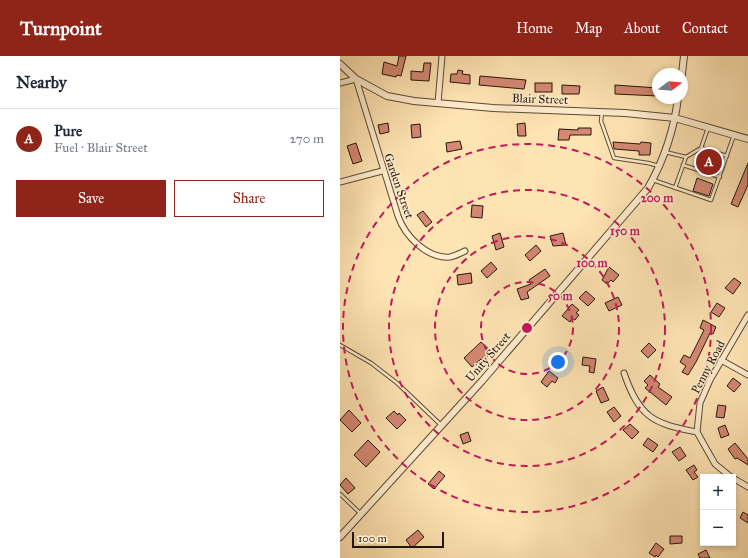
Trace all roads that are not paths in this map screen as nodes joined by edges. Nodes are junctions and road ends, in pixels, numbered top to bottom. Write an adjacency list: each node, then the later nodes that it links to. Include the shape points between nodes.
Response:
1 (442, 56): 7 (street)
2 (684, 56): 4 (street)
3 (340, 64): 5 (street, Blair Street)
4 (683, 68)
5 (356, 79): 6 (street); 7 (street, Blair Street, via 387,96); 26 (street, Garden Street)
6 (340, 83)
7 (438, 103): 9 (street, Blair Street)
8 (677, 104): 10 (street, Unity Street)
9 (602, 112): 10 (street, Blair Street); 24 (lane, via 601,121 614,158)
10 (675, 118): 11 (street, Blair Street); 16 (street, Unity Street)
11 (708, 127): 12 (street, Blair Street); 14 (lane)
12 (734, 135): 13 (street, Blair Street); 19 (lane)
13 (748, 139)
14 (702, 148): 15 (lane); 18 (lane)
15 (708, 150): 17 (lane); 20 (lane)
16 (665, 152): 18 (lane); 24 (street, Unity Street)
17 (717, 153): 19 (lane); 21 (lane)
18 (686, 156): 22 (lane)
19 (727, 156): 29 (lane)
20 (706, 158)
21 (714, 162)
22 (683, 165): 27 (lane); 32 (lane)
23 (703, 165): 27 (lane)
24 (660, 167): 30 (street, Unity Street)
25 (712, 168): 28 (lane)
26 (382, 171): 31 (street); 33 (street, Garden Street, via 400,221 408,235 423,248 438,255 451,257)
27 (701, 171): 28 (lane)
28 (710, 174): 29 (lane)
29 (720, 177): 32 (lane, via 710,200)
30 (653, 180): 32 (lane); 39 (street, Unity Street, via 630,211)
31 (340, 182)
32 (675, 188)
33 (466, 251)
34 (748, 315): 36 (street, Penny Road)
35 (340, 345): 39 (lane, via 397,383)
36 (722, 360): 38 (street); 40 (street, Penny Road, via 700,403)
37 (624, 373): 40 (street, via 630,390 652,418 667,426)
38 (748, 375)
39 (441, 426): 45 (street, Unity Street)
40 (697, 432): 41 (street, via 715,464)
41 (727, 474)
42 (736, 480): 43 (street)
43 (748, 487)
44 (340, 494): 45 (lane)
45 (361, 514): 46 (street, Unity Street)
46 (340, 537)

